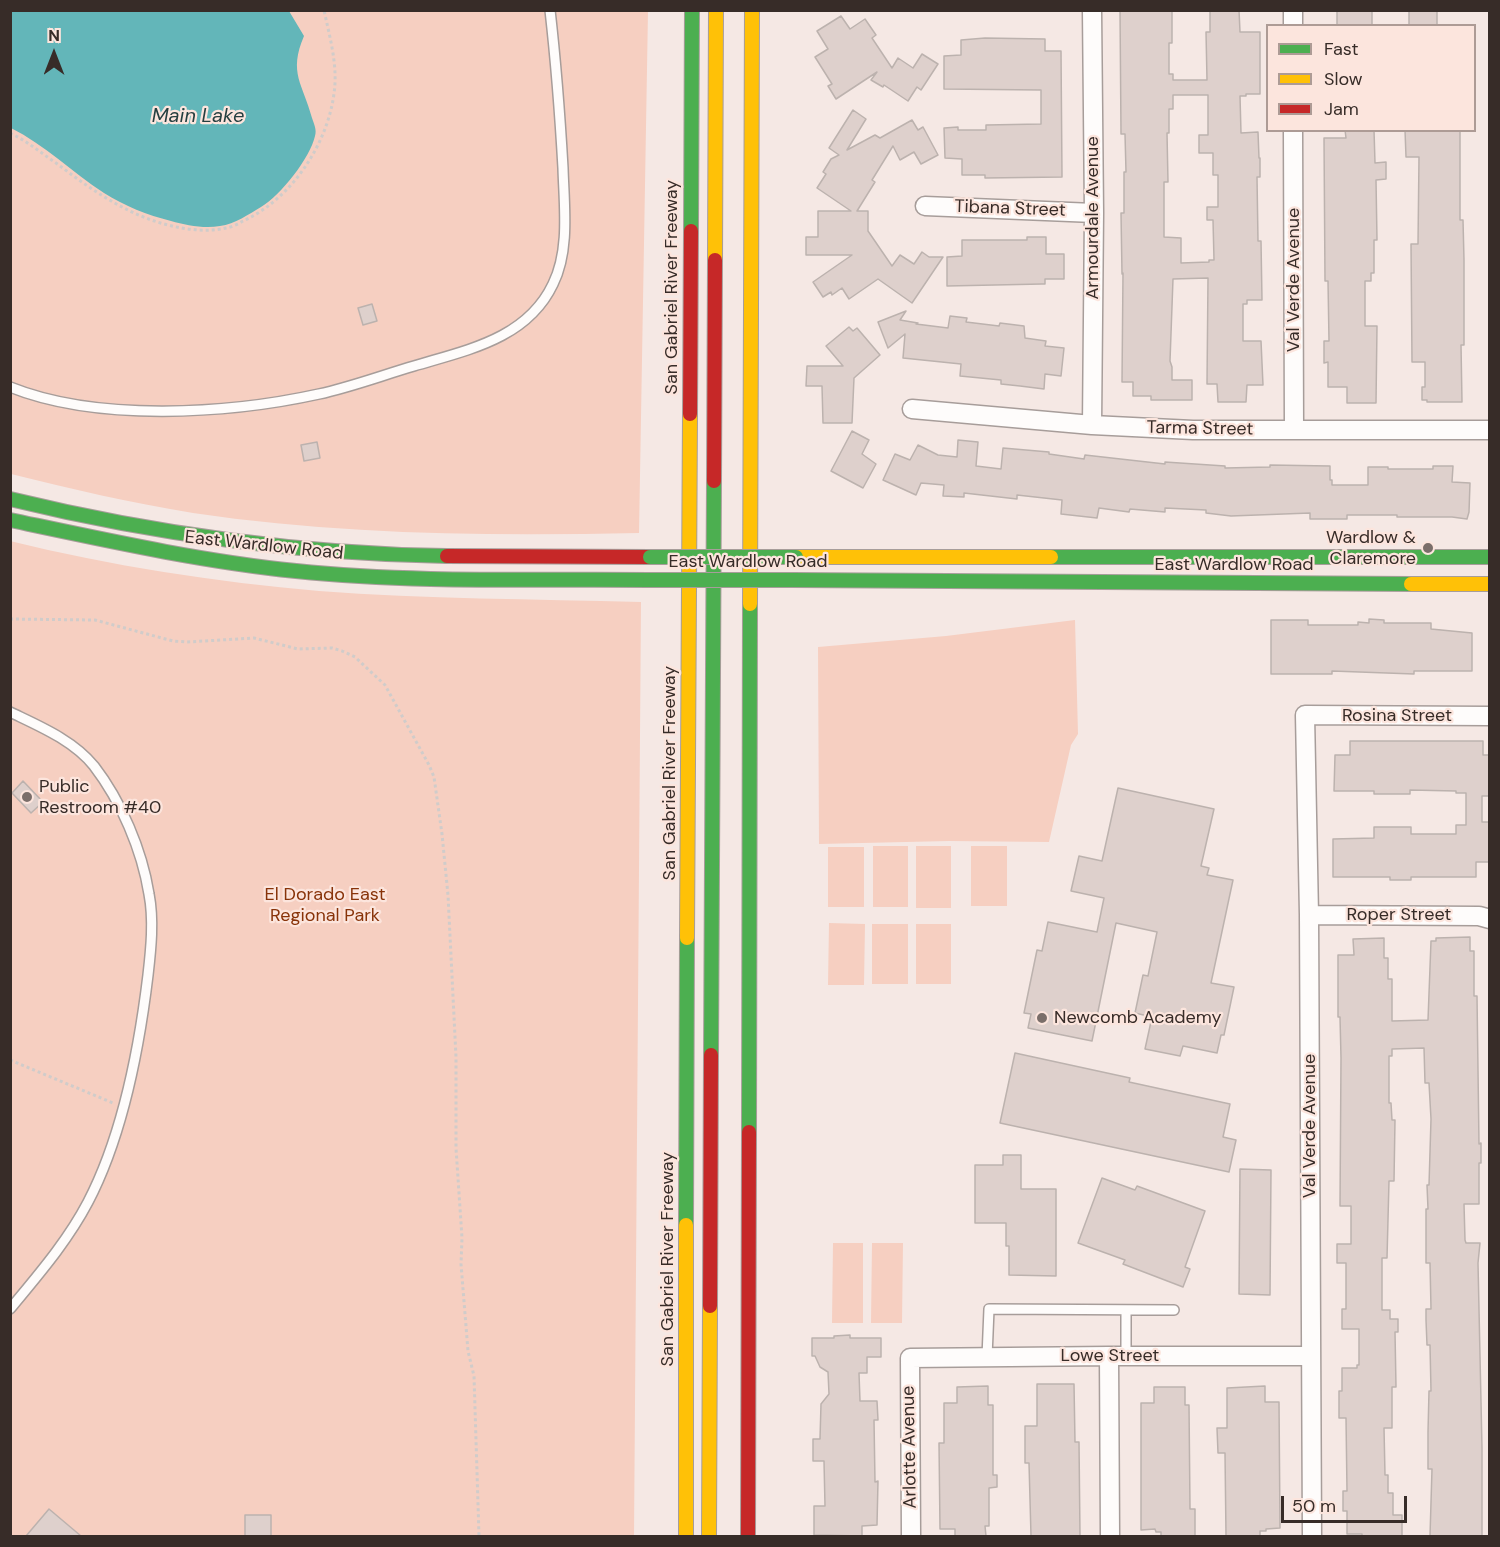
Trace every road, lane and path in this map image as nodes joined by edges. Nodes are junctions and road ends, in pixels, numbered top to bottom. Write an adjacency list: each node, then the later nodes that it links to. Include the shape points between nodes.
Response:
1 (324, 10): 8 (path, via 335,84 331,110 319,142 307,164 273,204 228,228 172,226 136,214 108,200)
2 (550, 10): 11 (lane, via 560,111 565,221 562,252 555,282 543,304 516,329 490,343 347,386 262,403 209,409 103,409 54,401)
3 (692, 10): 38 (main road, San Gabriel River Freeway)
4 (716, 10): 39 (main road)
5 (752, 10): 35 (main road)
6 (1092, 10): 10 (street, Armourdale Avenue)
7 (1293, 132): 14 (street, Val Verde Avenue)
8 (10, 133)
9 (925, 206): 10 (street, Tibana Street)
10 (1094, 213): 13 (street, Armourdale Avenue)
11 (10, 387)
12 (912, 409): 13 (street, Tarma Street)
13 (1092, 424): 14 (street, Tarma Street)
14 (1294, 430): 15 (street, Tarma Street)
15 (1490, 430)
16 (10, 499): 18 (main road, East Wardlow Road, bridge, via 215,538 404,555)
17 (10, 520): 19 (main road, East Wardlow Road, bridge, via 203,559 298,571 427,578)
18 (1490, 557)
19 (1490, 584)
20 (10, 619): 37 (path, via 95,620 173,641 254,638 298,649 342,651 355,657 385,685 429,765 434,777 448,895 461,1264 468,1351 474,1376)
21 (10, 712): 27 (lane, via 63,740 93,765 139,848 150,895 151,945 143,1017)
22 (1305, 715): 23 (street, Rosina Street); 24 (street, Val Verde Avenue)
23 (1490, 716)
24 (1309, 915): 25 (street, Roper Street); 32 (street, Val Verde Avenue)
25 (1490, 919)
26 (10, 1059): 27 (path)
27 (123, 1107): 28 (lane, via 110,1152 88,1202 59,1248)
28 (10, 1309)
29 (1126, 1310): 30 (lane); 31 (lane); 33 (lane, via 989,1309)
30 (1174, 1310)
31 (1117, 1356): 32 (street, Lowe Street); 33 (street, Lowe Street); 42 (street)
32 (1310, 1356): 43 (street, Val Verde Avenue)
33 (987, 1357): 34 (street, Lowe Street)
34 (910, 1358): 41 (street, Arlotte Avenue)
35 (748, 1392): 36 (main road); 40 (main road)
36 (737, 1407)
37 (479, 1536)
38 (686, 1536)
39 (709, 1536)
40 (748, 1536)
41 (911, 1536)
42 (1110, 1536)
43 (1312, 1536)

